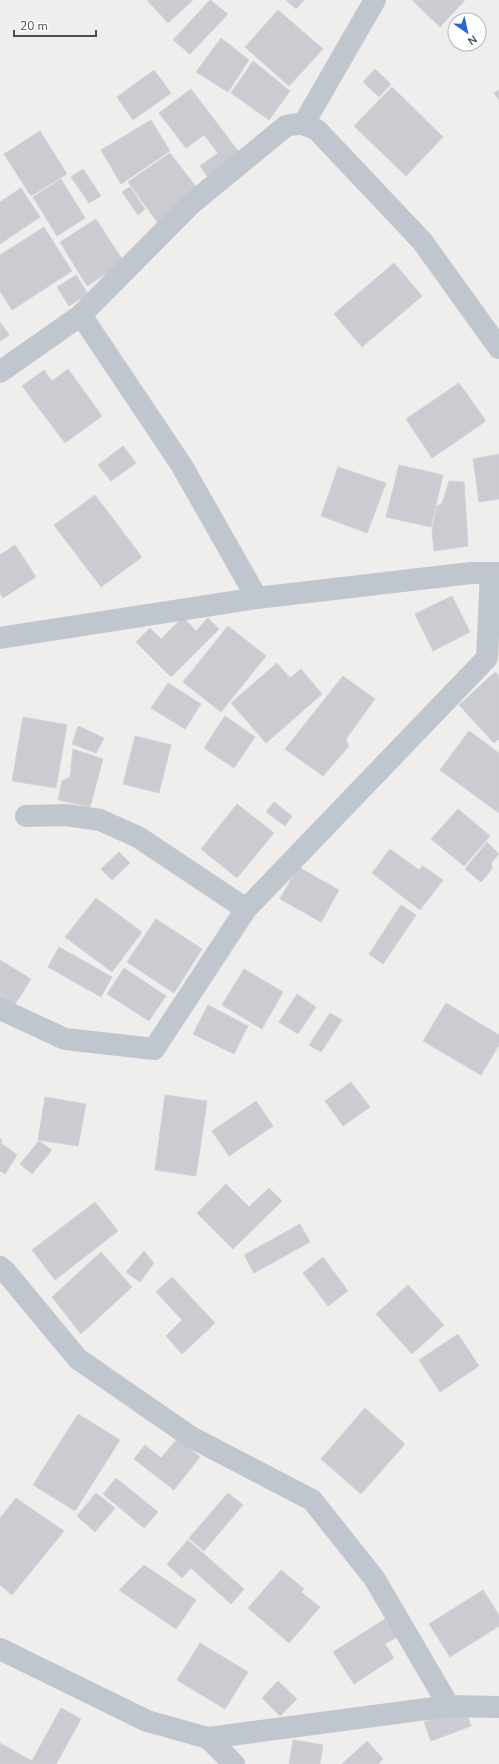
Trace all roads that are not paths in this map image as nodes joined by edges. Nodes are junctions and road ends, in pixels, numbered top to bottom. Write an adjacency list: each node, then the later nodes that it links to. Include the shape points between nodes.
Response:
1 (374, 0): 2 (street)
2 (304, 123): 3 (street, via 286,126 191,204); 4 (street, via 317,130 422,241)
3 (81, 315): 5 (street); 7 (street, via 182,466)
4 (499, 348)
5 (0, 372)
6 (495, 573): 7 (street, via 465,574); 9 (street)
7 (257, 598): 8 (street)
8 (0, 638)
9 (493, 659): 11 (street)
10 (26, 816): 11 (street, via 66,815 100,820 138,836)
11 (246, 909): 12 (street, via 154,1049 66,1039)
12 (0, 1009)
13 (0, 1267): 15 (street, via 78,1359 191,1437 312,1500 374,1578)
14 (0, 1650): 17 (street, via 147,1721)
15 (449, 1706): 16 (street); 17 (street)
16 (499, 1707)
17 (208, 1738): 18 (street)
18 (234, 1764)

